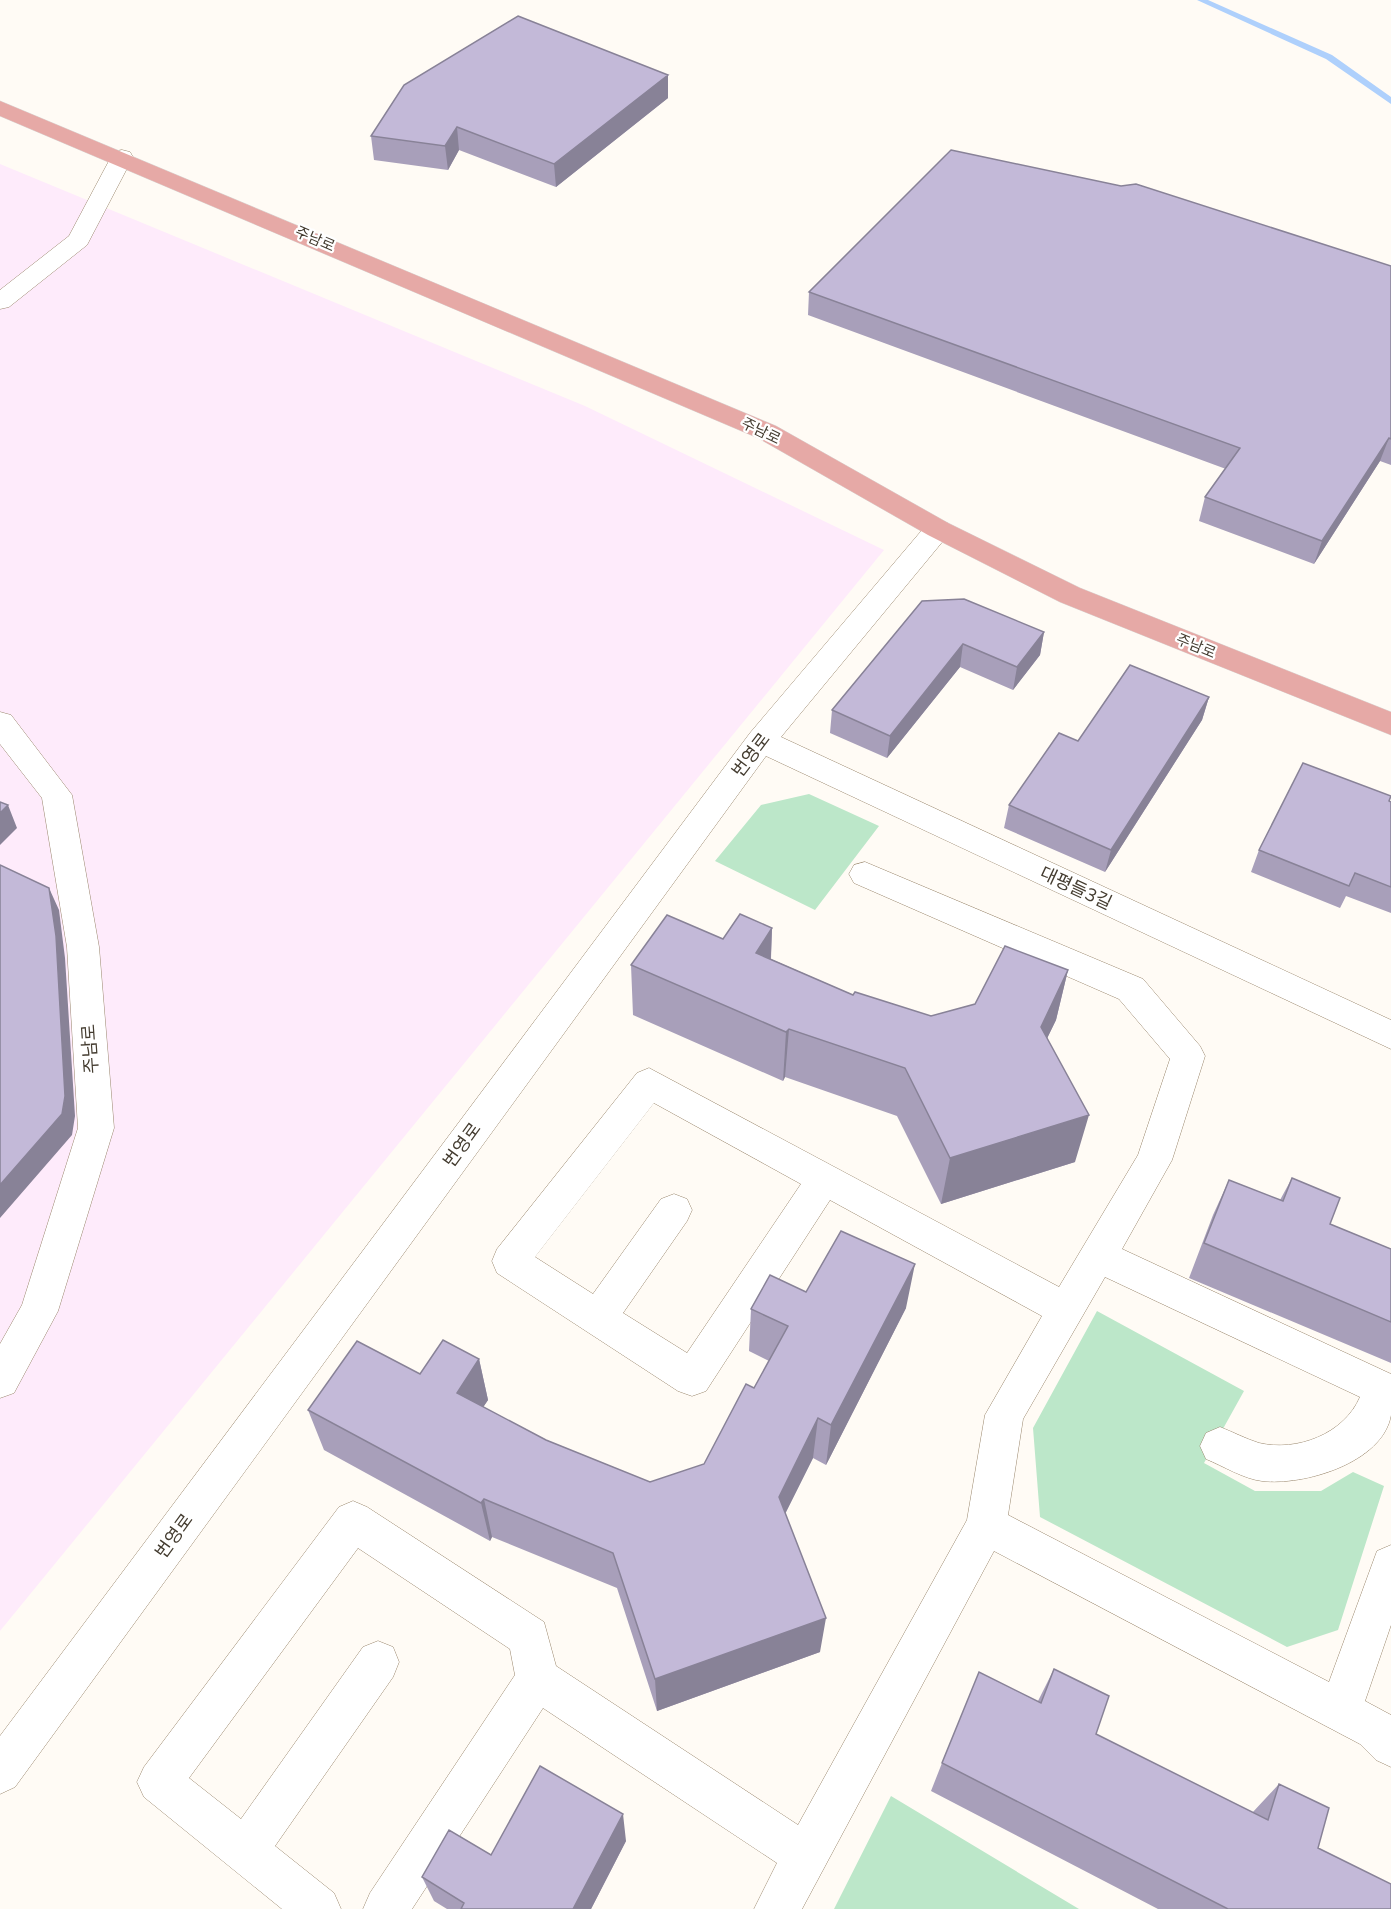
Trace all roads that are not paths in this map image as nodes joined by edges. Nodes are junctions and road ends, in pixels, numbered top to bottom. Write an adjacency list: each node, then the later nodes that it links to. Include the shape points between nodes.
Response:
1 (0, 108): 2 (main road, 주남로)
2 (122, 157): 3 (street, via 79,240); 4 (main road, 주남로, via 767,432)
3 (0, 302)
4 (938, 529): 6 (main road, 주남로, via 1070,595); 7 (street, 번영로)
5 (0, 723): 15 (street, 주남로, via 57,795 83,947 96,1128 39,1311)
6 (1391, 724)
7 (761, 741): 9 (street, 대평들3길); 23 (street, 번영로)
8 (865, 874): 12 (street, via 1131,989 1188,1056 1154,1160)
9 (1391, 1035)
10 (824, 1179): 13 (street); 14 (street, via 692,1378); 14 (street, via 649,1083 510,1261)
11 (674, 1210): 14 (street)
12 (1098, 1256): 13 (street); 16 (street, via 1383,1389 1369,1422 1337,1451 1296,1463 1260,1462)
13 (1066, 1310): 17 (street, via 1004,1415)
14 (597, 1318)
15 (0, 1380)
16 (1220, 1446)
17 (986, 1525): 21 (street); 25 (street)
18 (1391, 1565): 21 (street)
19 (378, 1662): 24 (street)
20 (537, 1679): 24 (street, via 529,1637 353,1521 159,1782); 25 (street); 27 (street)
21 (1340, 1711): 22 (street, via 1375,1729)
22 (1391, 1745)
23 (0, 1772)
24 (245, 1851): 26 (street)
25 (806, 1856): 28 (street)
26 (318, 1909)
27 (386, 1909)
28 (777, 1909)

